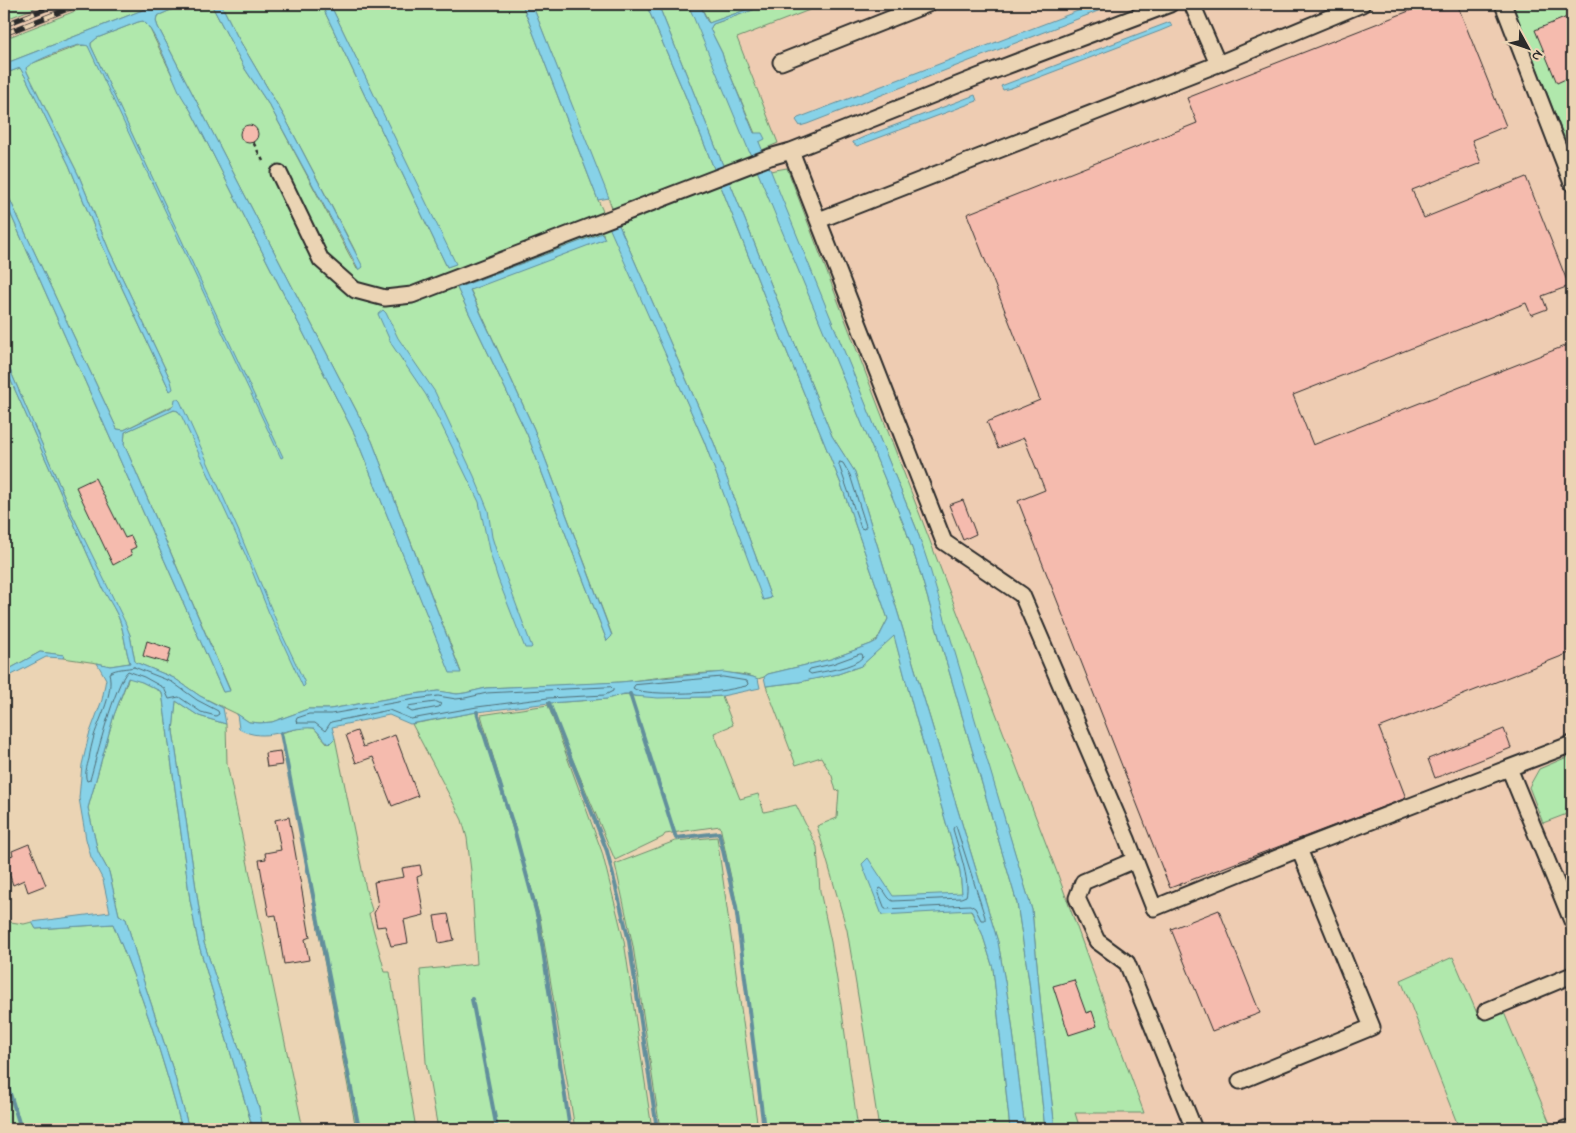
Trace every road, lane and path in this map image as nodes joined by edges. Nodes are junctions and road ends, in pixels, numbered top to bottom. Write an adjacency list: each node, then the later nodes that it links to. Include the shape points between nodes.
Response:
1 (928, 4): 6 (lane)
2 (1192, 4): 7 (lane)
3 (1362, 4): 7 (lane)
4 (1503, 4): 12 (lane)
5 (1160, 5): 9 (lane)
6 (781, 62)
7 (1218, 64): 13 (lane)
8 (253, 142): 10 (path)
9 (791, 151): 11 (lane, via 412,295 385,298 355,290 321,260); 13 (lane)
10 (263, 161)
11 (279, 173)
12 (1572, 183)
13 (818, 220): 17 (lane, via 944,542 1022,595)
14 (1572, 744): 15 (lane)
15 (1509, 768): 16 (lane); 18 (lane)
16 (1299, 849): 17 (lane, via 1154,908); 21 (lane, via 1372,1027)
17 (1135, 860): 23 (lane, via 1082,882 1077,898 1097,941 1127,963)
18 (1572, 920)
19 (1572, 976): 20 (lane)
20 (1486, 1011)
21 (1240, 1081)
22 (1572, 1128): 24 (lane)
23 (1194, 1129)
24 (1565, 1129)

